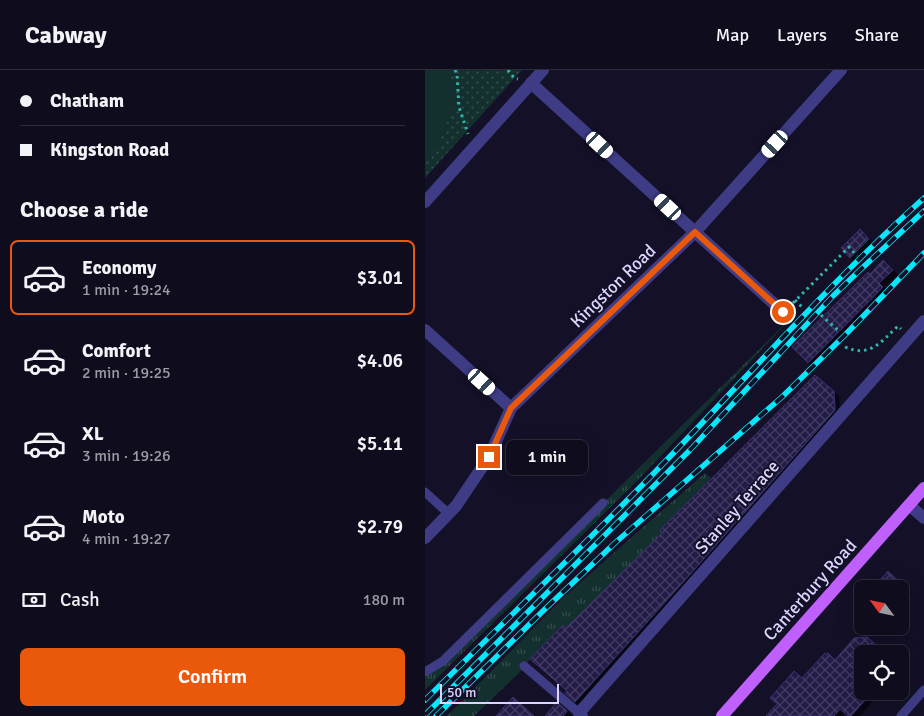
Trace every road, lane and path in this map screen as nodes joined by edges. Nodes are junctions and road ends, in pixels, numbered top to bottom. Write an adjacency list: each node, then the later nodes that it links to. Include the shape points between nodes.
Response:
1 (455, 70): 5 (path, via 459,107)
2 (543, 70): 4 (street)
3 (841, 70): 7 (street, Kingston Road)
4 (531, 83): 5 (street); 7 (street)
5 (472, 149): 6 (street)
6 (425, 202)
7 (695, 232): 10 (street); 17 (street, Kingston Road)
8 (857, 256): 9 (path, via 849,247 843,252 795,300)
9 (803, 308)
10 (783, 312)
11 (821, 315): 15 (path)
12 (924, 321): 28 (street, Stanley Terrace)
13 (898, 326): 16 (path, via 872,349 855,352)
14 (425, 330): 17 (street)
15 (840, 332)
16 (845, 347)
17 (511, 408): 22 (street, Kingston Road, via 489,457)
18 (924, 488): 21 (main road, Canterbury Road)
19 (425, 492): 22 (lane)
20 (603, 503): 26 (lane, via 443,661)
21 (909, 505): 23 (street); 29 (main road, Canterbury Road)
22 (449, 514): 24 (street, Kingston Road)
23 (924, 518)
24 (425, 538)
25 (524, 666): 28 (lane)
26 (425, 672)
27 (924, 690): 30 (lane)
28 (581, 714)
29 (722, 716)
30 (901, 716)

